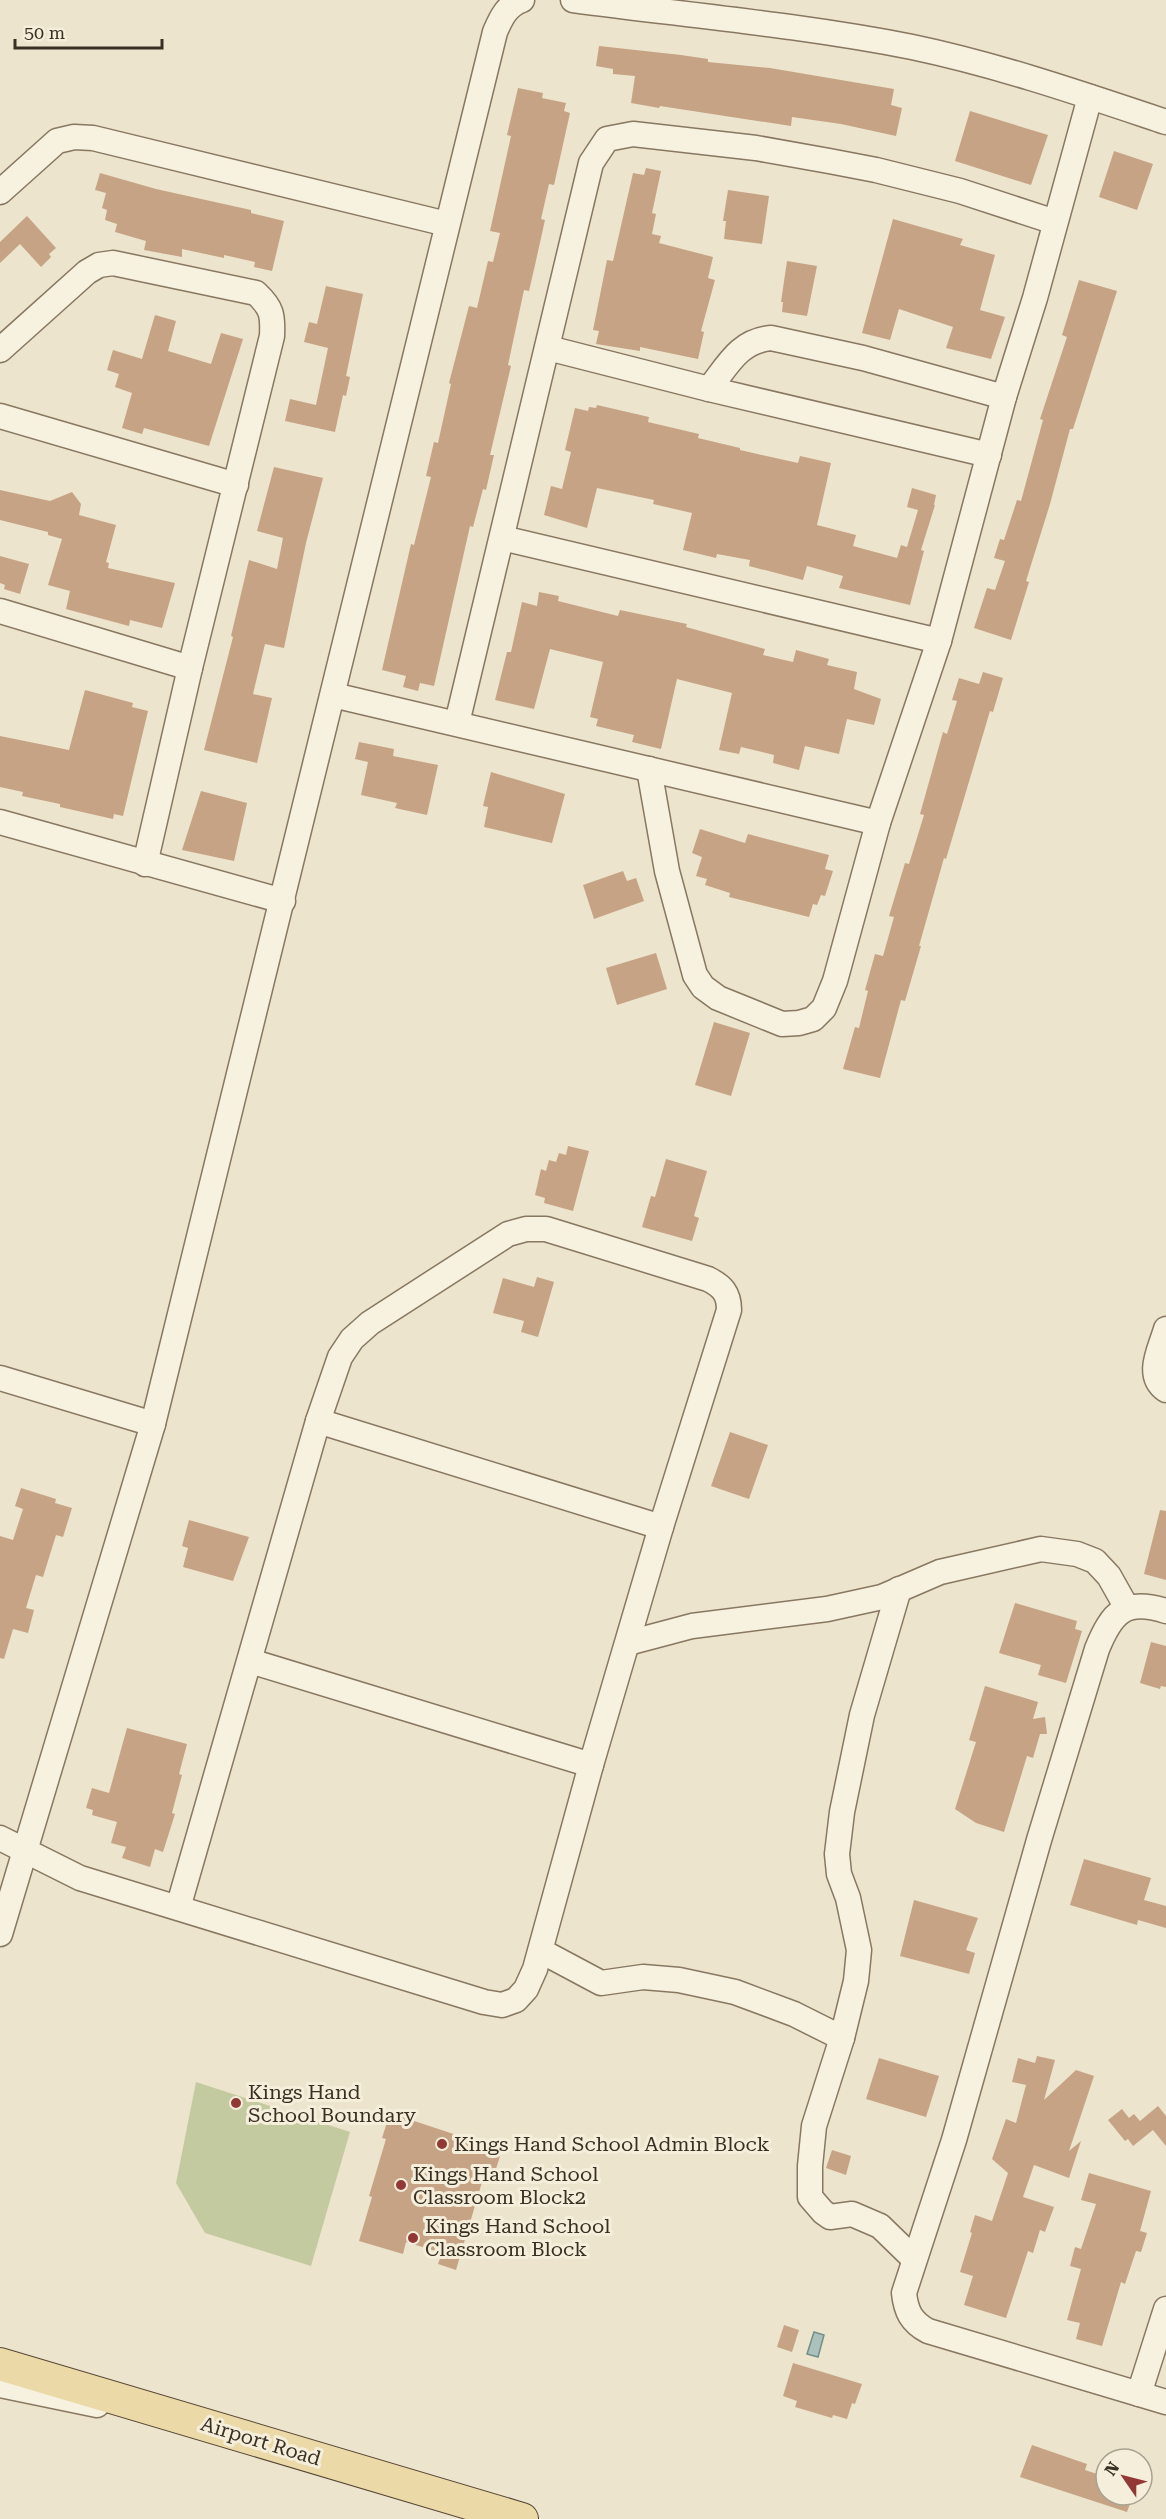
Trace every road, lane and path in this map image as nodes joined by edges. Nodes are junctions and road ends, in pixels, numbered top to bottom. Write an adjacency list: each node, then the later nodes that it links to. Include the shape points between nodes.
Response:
1 (522, 0): 7 (street, via 503,14 495,32)
2 (573, 0): 3 (street, via 913,48)
3 (1090, 97): 4 (street); 6 (street)
4 (1166, 122)
5 (0, 192): 7 (street, via 57,141 93,138)
6 (1055, 222): 8 (street, via 960,191 829,161 633,134 607,139 591,163); 11 (street)
7 (447, 224): 19 (street)
8 (548, 348): 10 (street); 15 (street)
9 (0, 350): 14 (street, via 99,265 112,263 256,293 268,304 273,318 272,336)
10 (709, 389): 11 (street, via 745,345 771,338 863,358); 13 (street)
11 (1004, 397): 13 (street)
12 (0, 416): 14 (street)
13 (989, 455): 17 (street)
14 (236, 485): 18 (street)
15 (502, 538): 17 (street); 20 (street)
16 (0, 611): 18 (street)
17 (939, 641): 23 (street)
18 (190, 668): 24 (street)
19 (333, 695): 20 (street); 25 (street)
20 (457, 723): 21 (street)
21 (648, 769): 23 (street); 23 (street, via 667,871 695,975 718,998 782,1024 813,1019 824,1008)
22 (0, 822): 24 (street)
23 (878, 823)
24 (145, 864): 25 (street)
25 (283, 901): 30 (street)
26 (1166, 1329): 28 (street, via 1154,1372 1158,1384)
27 (0, 1379): 30 (street)
28 (1166, 1390)
29 (318, 1421): 31 (street); 31 (street, via 340,1357 352,1339 370,1323 508,1234 546,1229 676,1269 719,1285 729,1301 729,1310); 36 (street)
30 (153, 1424): 39 (street)
31 (661, 1527): 35 (street)
32 (899, 1590): 33 (street, via 940,1572 1041,1549 1095,1561 1109,1576); 35 (street, via 827,1609 692,1626); 43 (street, via 862,1715 842,1812 839,1874 859,1950)
33 (1127, 1608): 34 (street, via 1142,1606); 44 (street, via 1107,1625 1097,1649 954,2140)
34 (1166, 1611)
35 (628, 1643): 37 (street)
36 (250, 1661): 37 (street); 40 (street)
37 (591, 1765): 42 (street)
38 (0, 1838): 39 (street)
39 (25, 1850): 40 (street, via 80,1878); 41 (street)
40 (178, 1908): 42 (street, via 502,2005 516,2000 526,1989)
41 (0, 1934)
42 (541, 1951): 43 (street, via 601,1983 643,1977 735,1992 794,2014)
43 (842, 2038): 44 (street, via 814,2126 810,2197 830,2217 852,2214 880,2226)
44 (914, 2259): 48 (street, via 904,2293 905,2306 919,2327)
45 (1166, 2309): 48 (street)
46 (0, 2364): 49 (main road, Airport Road)
47 (0, 2385): 49 (street, via 91,2405)
48 (1139, 2394): 50 (street)
49 (123, 2400): 51 (main road, Airport Road)
50 (1166, 2402)
51 (522, 2519)

